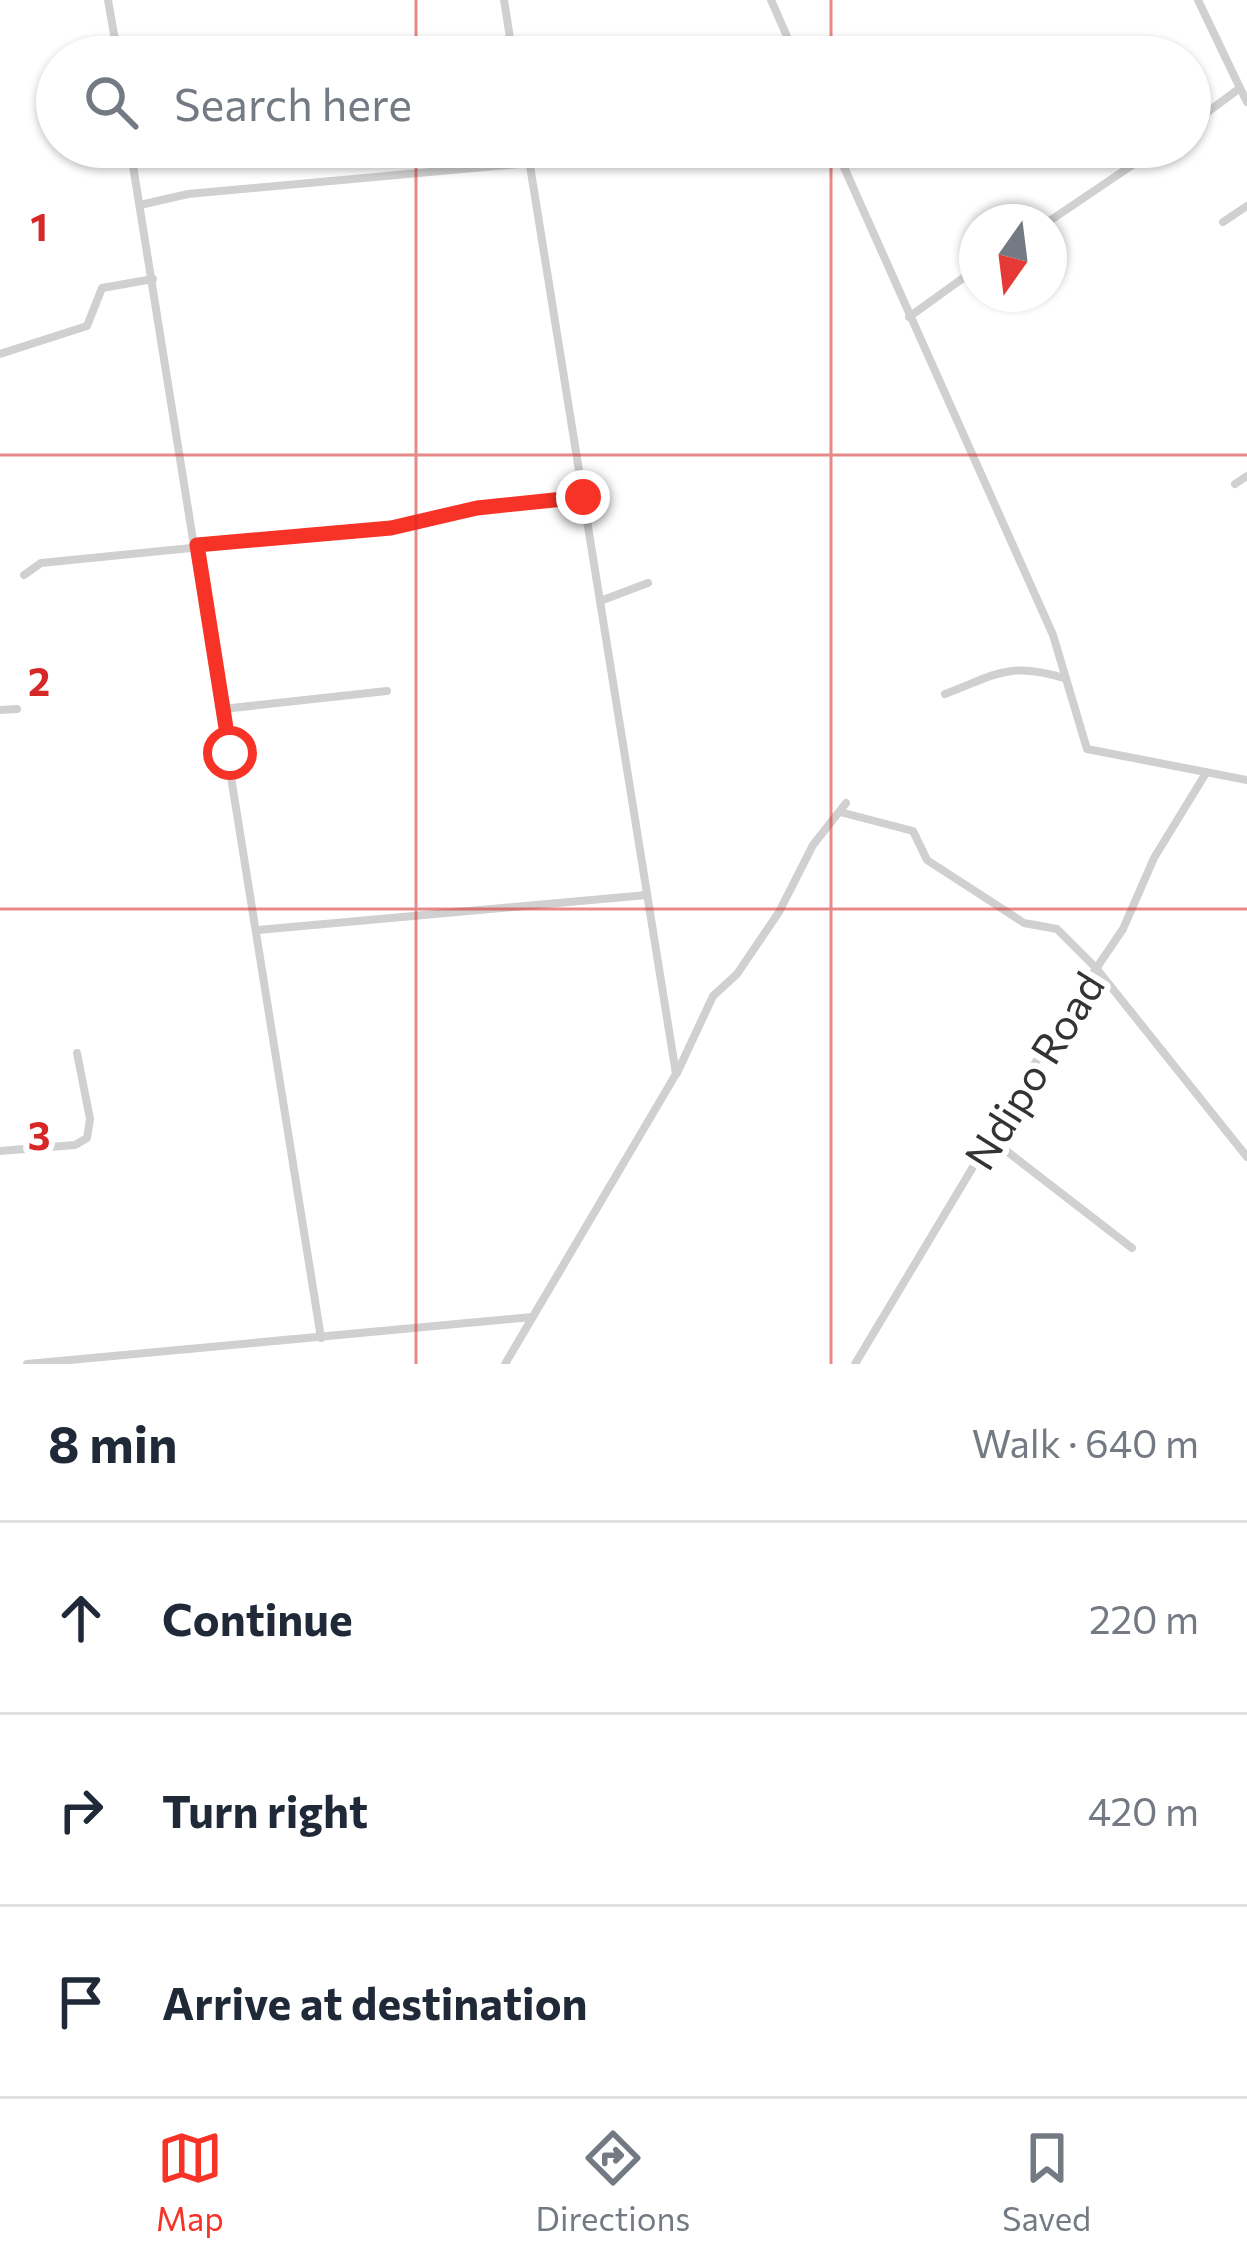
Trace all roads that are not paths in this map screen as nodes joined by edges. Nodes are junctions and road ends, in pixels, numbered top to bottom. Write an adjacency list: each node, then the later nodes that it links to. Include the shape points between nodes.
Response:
1 (108, 0): 5 (street)
2 (504, 0): 6 (street)
3 (771, 0): 7 (street)
4 (1198, 0): 8 (street)
5 (114, 36)
6 (510, 36)
7 (787, 36)
8 (1240, 88): 9 (street); 10 (street)
9 (1247, 102)
10 (1211, 109)
11 (134, 168): 16 (street)
12 (475, 168): 16 (street)
13 (531, 168): 26 (street)
14 (845, 168): 22 (street)
15 (1129, 168): 18 (street)
16 (140, 205): 20 (street)
17 (1247, 206): 19 (street)
18 (1067, 209)
19 (1223, 222)
20 (153, 279): 23 (street, via 102,288 87,326); 27 (street)
21 (959, 281): 22 (street)
22 (909, 317): 31 (street, via 1053,635)
23 (0, 354)
24 (1247, 476): 25 (street)
25 (1235, 484)
26 (583, 497): 27 (street, via 477,508 391,528); 30 (street)
27 (197, 545): 28 (street, via 40,563); 35 (street)
28 (24, 575)
29 (648, 583): 30 (street)
30 (600, 601): 39 (street)
31 (1065, 679): 33 (street, via 1007,669); 37 (street, via 1089,751)
32 (387, 692): 35 (street)
33 (945, 694)
34 (16, 709): 36 (street)
35 (223, 709): 40 (street)
36 (0, 710)
37 (1206, 773): 38 (street); 41 (street, Ndipo Road)
38 (1247, 780)
39 (647, 895): 40 (street); 43 (street)
40 (258, 930): 49 (street)
41 (1096, 968): 43 (street, via 1057,929 1024,922 927,860 913,831 843,807 813,845 779,913 713,996); 44 (street, Ndipo Road); 46 (street)
42 (77, 1053): 45 (street, via 87,1138)
43 (676, 1074): 48 (street)
44 (991, 1139): 47 (street); 52 (street, Ndipo Road)
45 (0, 1151)
46 (1247, 1157)
47 (1132, 1248)
48 (534, 1317): 49 (street); 51 (street)
49 (321, 1338): 50 (street)
50 (27, 1364)
51 (505, 1364)
52 (855, 1364)

